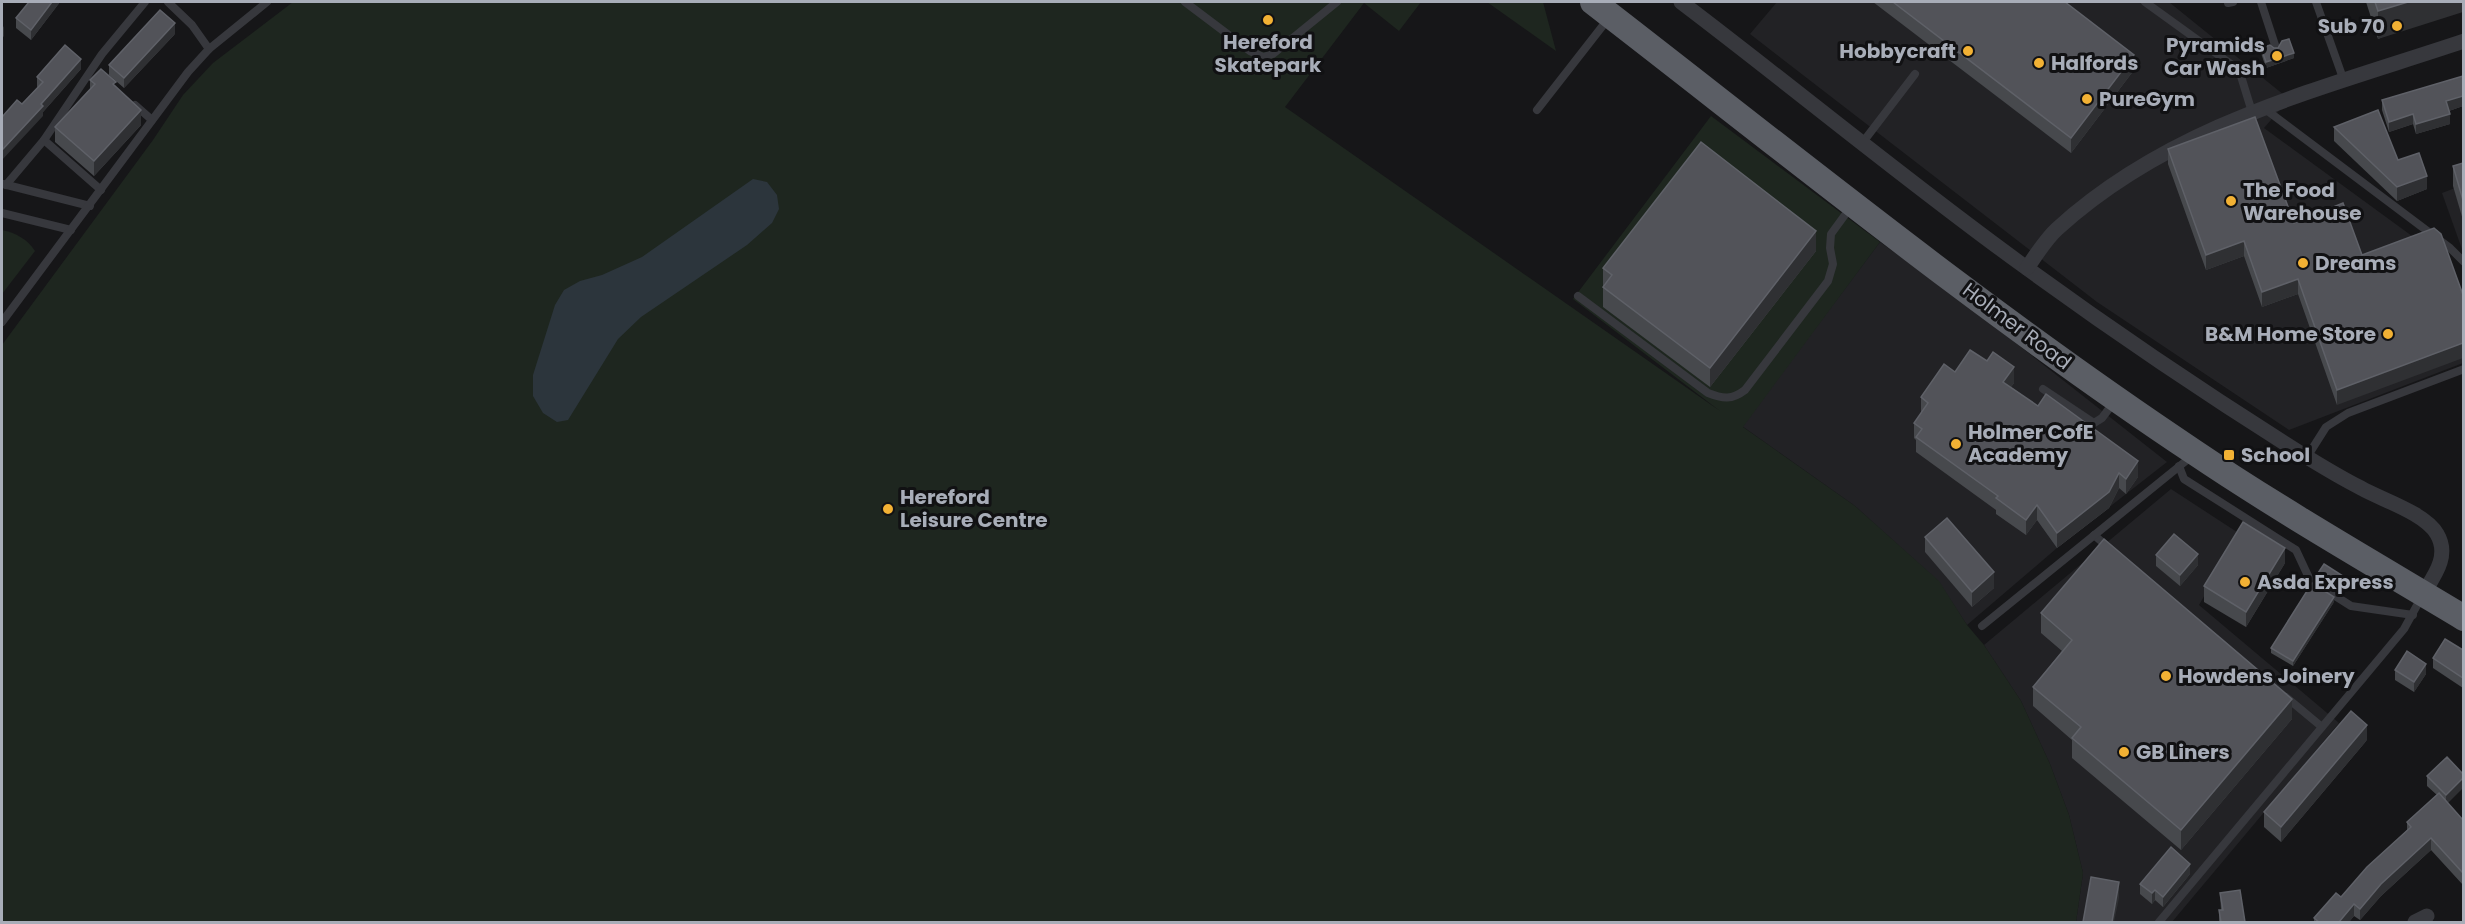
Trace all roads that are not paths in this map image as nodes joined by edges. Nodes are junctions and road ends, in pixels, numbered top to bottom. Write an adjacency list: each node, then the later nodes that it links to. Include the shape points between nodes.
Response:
1 (145, 2): 14 (lane)
2 (168, 2): 13 (lane)
3 (267, 2): 13 (lane)
4 (1185, 2): 5 (lane, via 1263,57 1273,54)
5 (1337, 2)
6 (1681, 2): 23 (street)
7 (2145, 2): 20 (lane, via 2235,67)
8 (2261, 2): 12 (lane)
9 (2316, 2): 17 (lane)
10 (1602, 8): 19 (lane); 26 (highway, Holmer Road)
11 (2463, 41): 17 (street)
12 (2276, 48)
13 (209, 49): 21 (lane)
14 (92, 68): 16 (lane); 22 (lane)
15 (1916, 74): 23 (lane)
16 (100, 75)
17 (2344, 81): 20 (street)
18 (126, 98): 21 (lane)
19 (1537, 110)
20 (2258, 110): 30 (lane, via 2450,248); 31 (street, via 2175,146 2103,192 2056,230)
21 (152, 120): 25 (lane)
22 (44, 140): 24 (lane); 25 (lane)
23 (1863, 142): 31 (street)
24 (4, 185): 27 (lane)
25 (101, 190): 27 (lane)
26 (1852, 204): 32 (lane, via 1831,234 1833,264 1828,281 1745,390 1735,397 1708,393); 36 (highway, Holmer Road)
27 (90, 206): 29 (lane)
28 (2, 213): 29 (lane)
29 (71, 230): 33 (lane)
30 (2463, 262)
31 (2027, 268): 37 (street, via 2179,376)
32 (1578, 296)
33 (2, 322)
34 (2463, 369): 37 (lane, via 2348,413 2326,427)
35 (2043, 389): 36 (lane, via 2094,423)
36 (2116, 398): 38 (highway, Holmer Road)
37 (2307, 457): 41 (street, via 2419,518 2437,534 2441,563)
38 (2187, 460): 39 (lane); 41 (highway, Holmer Road); 41 (lane, via 2184,479 2296,550 2310,580 2351,606)
39 (2094, 535): 40 (lane); 43 (lane)
40 (2112, 551)
41 (2418, 604): 42 (highway, Holmer Road); 45 (lane, via 2404,629)
42 (2463, 618)
43 (1982, 626)
44 (2277, 689): 45 (lane)
45 (2322, 727): 46 (lane)
46 (2160, 922)

